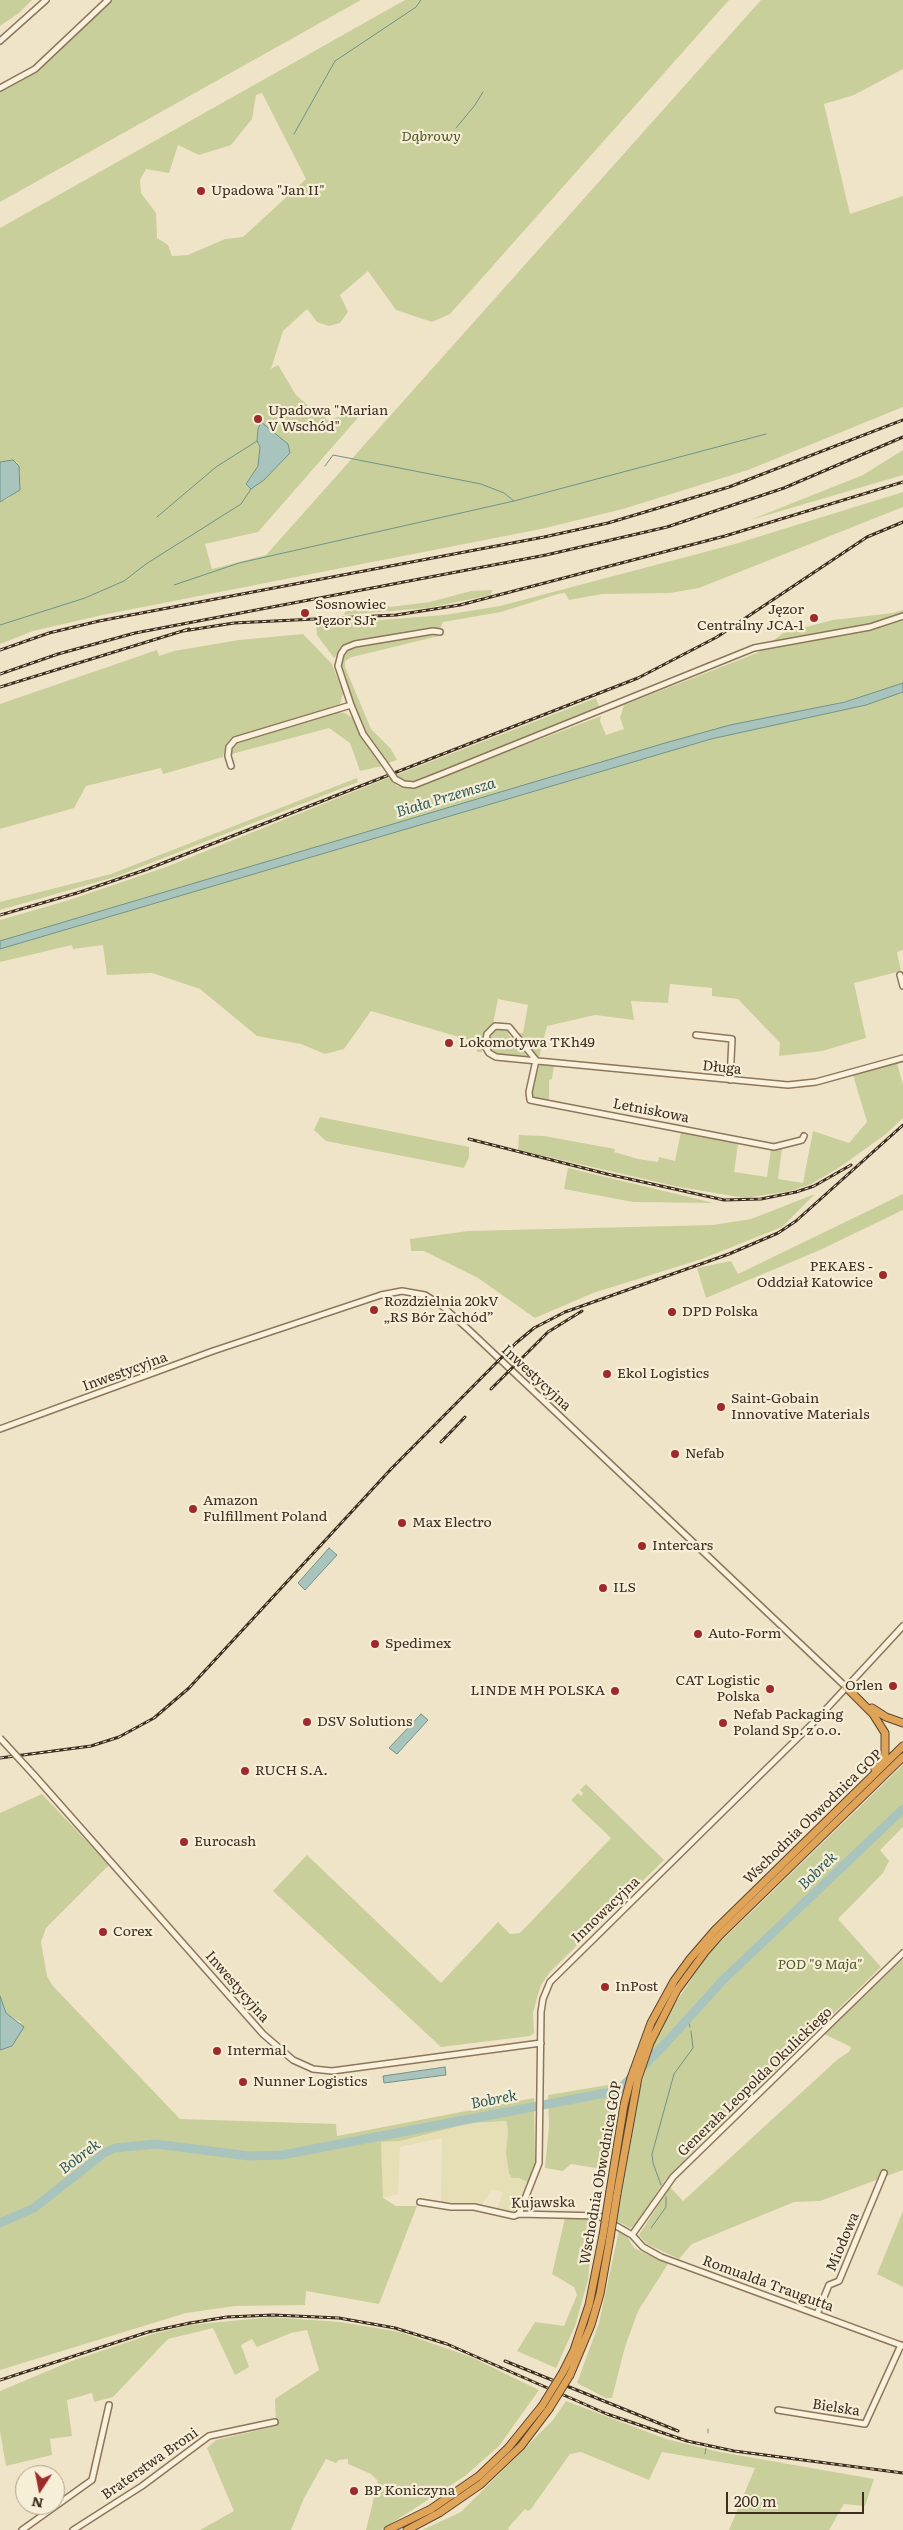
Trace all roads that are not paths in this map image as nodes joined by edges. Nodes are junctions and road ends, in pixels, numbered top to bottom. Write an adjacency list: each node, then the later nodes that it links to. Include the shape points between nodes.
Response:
1 (46, 0): 3 (street)
2 (108, 0): 4 (street, via 35,69)
3 (0, 41)
4 (0, 88)
5 (903, 616): 7 (street, bridge, via 870,627 754,648 414,785 404,784 395,778 363,734)
6 (440, 632): 7 (street, via 375,640 345,648 338,666)
7 (351, 705): 8 (street, via 235,740 228,756)
8 (231, 766)
9 (900, 975): 10 (street)
10 (903, 986)
11 (696, 1035): 14 (street, via 732,1039)
12 (903, 1058): 14 (street, Długa, via 804,1085)
13 (536, 1060): 13 (street, Długa, via 512,1030 503,1025 491,1029 484,1042 486,1050 496,1057); 14 (street, Długa); 15 (street, Letniskowa, via 530,1100 774,1147 802,1140)
14 (730, 1080)
15 (804, 1136)
16 (0, 1429): 18 (street, Inwestycyjna, via 204,1354 381,1295 402,1292 425,1296 441,1305 469,1330)
17 (903, 1626): 18 (street, Innowacyjna)
18 (846, 1686): 19 (highway); 26 (street, Innowacyjna, via 558,1972 543,1999)
19 (864, 1703): 20 (highway, via 886,1717); 24 (highway, via 883,1726 886,1748 881,1762)
20 (903, 1722)
21 (0, 1738): 26 (street, Inwestycyjna, bridge, via 263,2034 293,2060 313,2069 332,2071)
22 (903, 1746): 24 (highway, Wschodnia Obwodnica GOP)
23 (903, 1758): 28 (highway, Wschodnia Obwodnica GOP, via 710,1946 677,1990 650,2043 634,2094)
24 (855, 1795): 28 (highway, Wschodnia Obwodnica GOP, via 699,1948 665,1995 640,2047 624,2105)
25 (903, 1953): 31 (street, Generała Leopolda Okulickiego, via 674,2177)
26 (540, 2043): 30 (street, Innowacyjna, via 539,2163)
27 (884, 2173): 32 (street, Miodowa, via 839,2281 829,2285)
28 (613, 2192): 35 (highway, Wschodnia Obwodnica GOP, bridge, via 606,2237 589,2305 566,2373)
29 (420, 2202): 30 (street, Kujawska, via 474,2207 514,2216)
30 (519, 2214): 31 (street, Kujawska, via 599,2216)
31 (632, 2235): 32 (street, Romualda Traugutta, via 643,2247 661,2257)
32 (817, 2314): 33 (street, Romualda Traugutta)
33 (902, 2345): 36 (street, Bielska, via 865,2424)
34 (109, 2405): 38 (street, via 92,2480)
35 (545, 2408): 40 (highway, Wschodnia Obwodnica GOP, via 479,2476 431,2509); 41 (highway, Wschodnia Obwodnica GOP, via 521,2446 481,2484)
36 (778, 2410)
37 (275, 2422): 39 (street, Braterstwa Broni, via 209,2436 142,2486)
38 (22, 2530)
39 (73, 2530)
40 (388, 2530)
41 (407, 2530)

